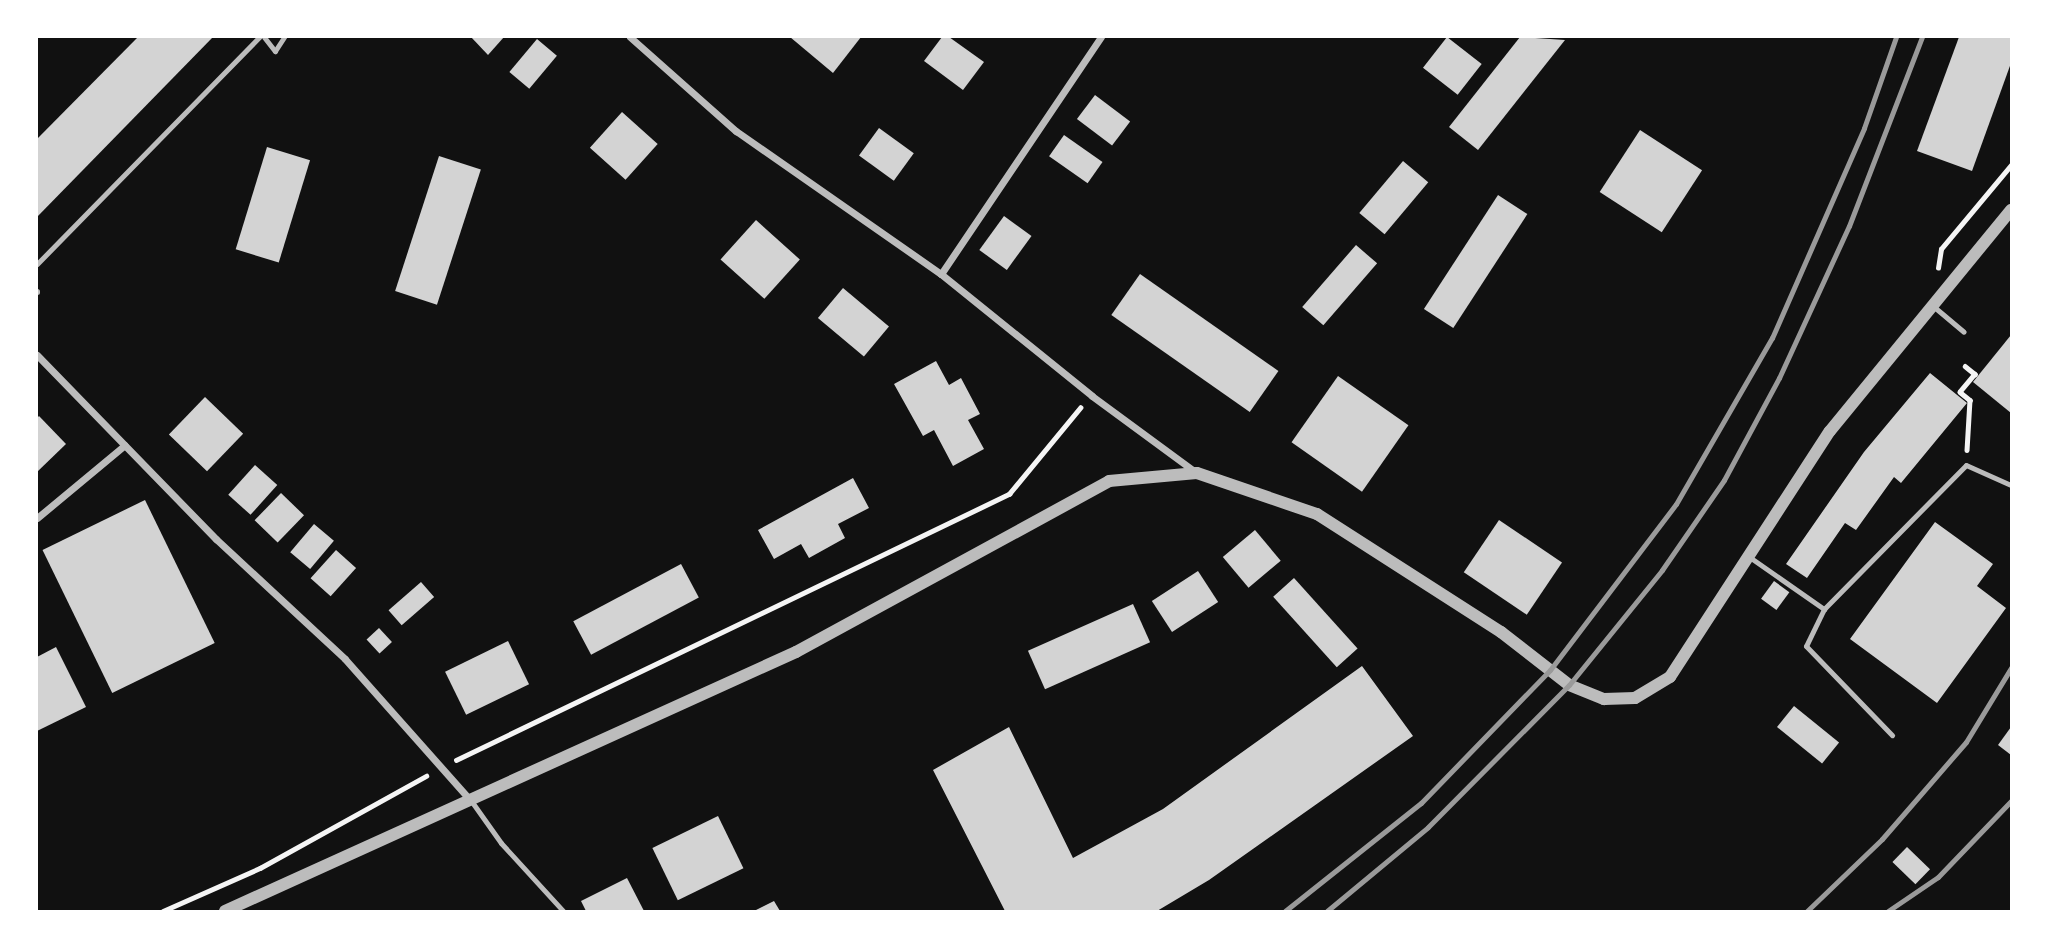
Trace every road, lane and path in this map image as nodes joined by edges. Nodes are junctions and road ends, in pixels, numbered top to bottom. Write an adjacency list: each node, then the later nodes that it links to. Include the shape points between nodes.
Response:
1 (261, 37): 2 (lane, via 275,51); 7 (lane)
2 (284, 37)
3 (630, 37): 9 (street, via 736,131)
4 (1101, 37): 9 (street)
5 (2011, 165): 8 (path, via 1941,249)
6 (2011, 210): 10 (street)
7 (37, 264)
8 (1938, 272)
9 (941, 274): 14 (street)
10 (1933, 306): 11 (lane); 20 (street, via 1830,431)
11 (1964, 332)
12 (37, 355): 15 (street)
13 (1965, 366): 16 (path, via 1975,374 1960,392 1969,400)
14 (1092, 396): 17 (street); 23 (path, via 1009,495)
15 (125, 445): 19 (street); 23 (street, via 216,539 345,659)
16 (1966, 465): 18 (lane); 21 (lane)
17 (1197, 473): 20 (street, via 1317,514 1501,632 1569,685 1604,699 1635,698 1670,677); 24 (street, via 1109,481 796,652)
18 (2011, 485)
19 (37, 518)
20 (1748, 556): 21 (lane)
21 (1824, 609): 22 (lane, via 1806,646)
22 (1892, 735)
23 (441, 767): 24 (street); 25 (path, via 260,868)
24 (472, 802): 26 (street); 27 (lane)
25 (163, 911)
26 (225, 911)
27 (563, 911)

